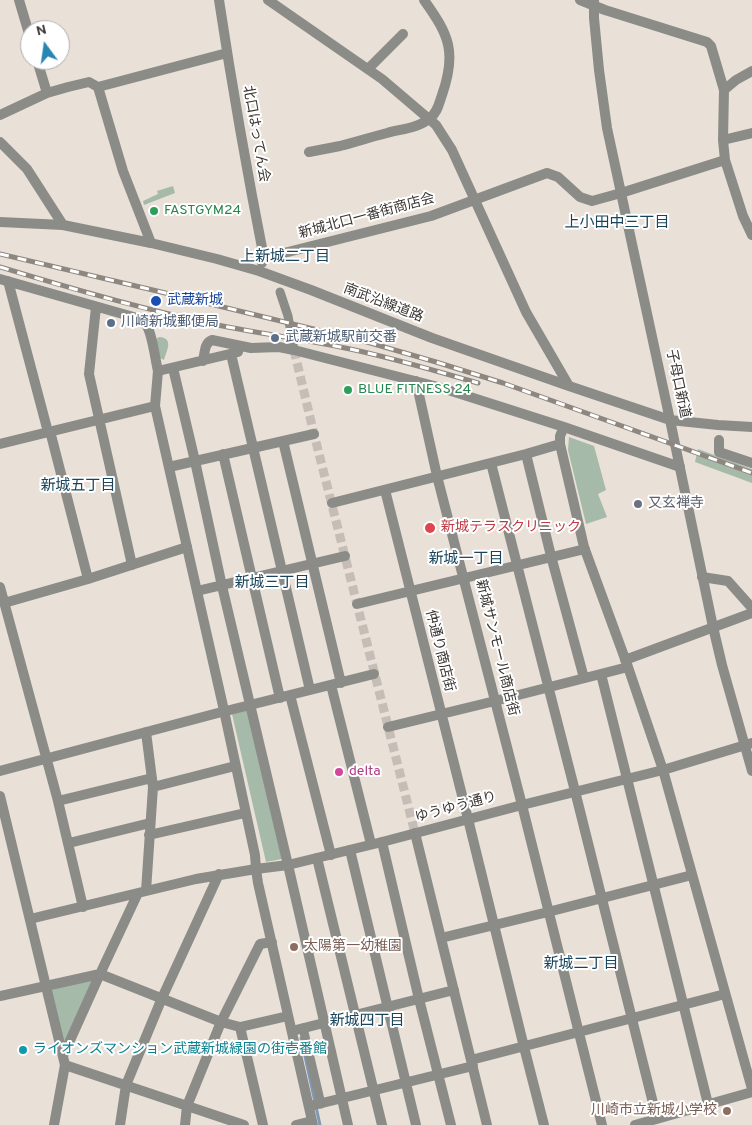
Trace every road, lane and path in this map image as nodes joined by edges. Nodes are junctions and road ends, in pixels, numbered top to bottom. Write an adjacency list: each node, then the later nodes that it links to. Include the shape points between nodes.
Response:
1 (19, 0): 7 (street)
2 (219, 0): 9 (street, 北口はってん会)
3 (268, 0): 11 (street)
4 (424, 0): 17 (street, via 443,30 450,53 445,88)
5 (580, 0): 6 (street)
6 (594, 3): 14 (street, via 707,42); 23 (street, 子母口新道, via 607,128)
7 (25, 20)
8 (403, 34): 11 (street)
9 (227, 53): 13 (street); 30 (street, 北口はってん会)
10 (40, 70): 15 (street)
11 (368, 70): 17 (street)
12 (752, 71): 14 (street)
13 (98, 87): 15 (street, via 89,82); 29 (street, via 123,171)
14 (724, 90): 19 (street)
15 (47, 93): 16 (street)
16 (0, 115)
17 (430, 119): 21 (street, via 419,125); 24 (street, via 452,150)
18 (752, 133): 19 (street)
19 (723, 140): 22 (street)
20 (0, 142): 27 (street, via 27,168)
21 (310, 152)
22 (725, 160): 23 (street); 25 (street)
23 (621, 193): 24 (street, 新城北口一番街商店会, via 592,201 580,197 558,177 547,173); 45 (street, 子母口新道)
24 (475, 200): 30 (street, 新城北口一番街商店会, via 431,216); 42 (street, via 526,312)
25 (748, 214): 28 (street)
26 (0, 222): 27 (street, 南武沿線道路)
27 (63, 224): 29 (street, 南武沿線道路)
28 (752, 236)
29 (151, 242): 31 (street, 南武沿線道路)
30 (264, 258): 31 (street)
31 (259, 271): 42 (street, 南武沿線道路, via 432,338)
32 (4, 280): 34 (street); 48 (street)
33 (280, 292): 36 (street)
34 (96, 307): 40 (street, via 141,320 150,334); 44 (street, via 89,374)
35 (251, 348): 36 (street); 37 (street); 38 (street, via 210,340)
36 (294, 350): 41 (street)
37 (231, 354): 38 (street); 54 (street)
38 (203, 361): 39 (street)
39 (173, 368): 40 (street); 57 (street)
40 (158, 371): 43 (street)
41 (416, 381): 46 (street); 62 (street, 新城サンモール商店街)
42 (569, 386): 45 (street, 南武沿線道路)
43 (155, 406): 44 (street); 60 (street)
44 (100, 419): 48 (street); 70 (street)
45 (670, 420): 47 (street, 南武沿線道路); 61 (street, 子母口新道)
46 (564, 427): 53 (street); 61 (street)
47 (752, 428)
48 (49, 432): 52 (street); 76 (street)
49 (314, 434): 51 (street)
50 (719, 440): 59 (street, via 719,452)
51 (283, 441): 54 (street); 69 (street)
52 (0, 444)
53 (560, 444): 56 (street); 66 (street)
54 (254, 447): 55 (street); 72 (street)
55 (223, 454): 57 (street); 74 (street)
56 (526, 454): 58 (street); 68 (street)
57 (195, 460): 60 (street); 77 (street)
58 (490, 463): 62 (street); 71 (street)
59 (752, 463)
60 (169, 467): 65 (street)
61 (680, 467): 73 (street, 子母口新道)
62 (437, 476): 63 (street); 75 (street, 新城サンモール商店街)
63 (385, 490): 64 (street); 80 (street, 仲通り商店街)
64 (332, 503)
65 (187, 547): 70 (street); 79 (street)
66 (584, 549): 68 (street); 86 (street)
67 (345, 556): 69 (street)
68 (552, 556): 71 (street); 89 (street)
69 (313, 564): 72 (street); 90 (street)
70 (132, 565): 76 (street)
71 (516, 565): 75 (street); 91 (street)
72 (282, 571): 74 (street); 92 (street)
73 (702, 577): 83 (street, via 728,581); 85 (street, 子母口新道)
74 (252, 578): 77 (street); 93 (street)
75 (463, 578): 80 (street); 94 (street, 新城サンモール商店街)
76 (88, 579): 81 (street)
77 (222, 586): 79 (street); 95 (street)
78 (0, 587): 81 (street)
79 (197, 591): 96 (street)
80 (410, 591): 82 (street); 97 (street, 仲通り商店街)
81 (4, 603): 101 (street)
82 (357, 604)
83 (752, 608)
84 (752, 613): 85 (street)
85 (713, 627): 86 (street); 100 (street, 子母口新道)
86 (626, 663): 88 (street); 103 (street)
87 (374, 674): 90 (street)
88 (600, 674): 89 (street); 106 (street)
89 (584, 678): 91 (street)
90 (336, 684): 92 (street); 119 (street)
91 (549, 687): 94 (street); 108 (street)
92 (310, 690): 93 (street)
93 (285, 697): 95 (street); 121 (street)
94 (495, 701): 97 (street); 111 (street, 新城サンモール商店街)
95 (250, 705): 96 (street); 123 (street)
96 (224, 712): 99 (street); 102 (street)
97 (441, 714): 98 (street); 113 (street, 仲通り商店街)
98 (388, 727)
99 (146, 732): 101 (street); 107 (street)
100 (748, 744): 103 (street, ゆうゆう通り); 105 (street, 子母口新道)
101 (47, 758): 104 (street); 110 (street)
102 (235, 766): 107 (street); 112 (street)
103 (663, 770): 106 (street, ゆうゆう通り); 126 (street)
104 (0, 771)
105 (752, 771)
106 (627, 779): 108 (street, ゆうゆう通り); 127 (street)
107 (152, 782): 110 (street); 114 (street)
108 (575, 791): 111 (street, ゆうゆう通り); 129 (street)
109 (0, 796): 132 (street)
110 (58, 801): 118 (street)
111 (522, 804): 113 (street, ゆうゆう通り); 131 (street, 新城サンモール商店街)
112 (245, 813): 116 (street); 124 (street)
113 (468, 819): 115 (street, ゆうゆう通り); 133 (street, 仲通り商店街)
114 (150, 823): 116 (street); 118 (street)
115 (415, 833): 117 (street, ゆうゆう通り); 134 (street)
116 (149, 835): 128 (street)
117 (382, 842): 119 (street, ゆうゆう通り); 142 (street)
118 (69, 843): 130 (street)
119 (371, 844): 120 (street, ゆうゆう通り)
120 (350, 850): 121 (street, ゆうゆう通り); 144 (street)
121 (330, 855): 122 (street, ゆうゆう通り)
122 (317, 858): 123 (street, ゆうゆう通り); 145 (street)
123 (288, 865): 124 (street, ゆうゆう通り); 149 (street)
124 (256, 869): 125 (street, ゆうゆう通り); 135 (street)
125 (220, 874): 128 (street, ゆうゆう通り); 141 (street)
126 (692, 875): 127 (street); 139 (street)
127 (654, 885): 129 (street); 143 (street)
128 (142, 892): 130 (street, ゆうゆう通り); 136 (street)
129 (602, 898): 131 (street); 147 (street)
130 (83, 907): 132 (street, ゆうゆう通り)
131 (548, 912): 133 (street); 153 (street, 新城サンモール商店街)
132 (30, 920): 137 (street)
133 (494, 925): 134 (street); 154 (street, 仲通り商店街)
134 (441, 938): 138 (street)
135 (272, 942): 146 (street); 148 (street, via 260,944)
136 (100, 974): 137 (street); 141 (street); 155 (street)
137 (46, 986): 140 (street); 155 (street)
138 (454, 990): 142 (street); 156 (street)
139 (725, 994): 143 (street); 161 (street)
140 (0, 996)
141 (162, 998): 148 (street); 159 (street)
142 (419, 999): 144 (street); 157 (street)
143 (684, 1004): 147 (street); 164 (street)
144 (387, 1007): 145 (street); 158 (street)
145 (355, 1015): 149 (street); 160 (street)
146 (288, 1016): 150 (street); 152 (street)
147 (632, 1018): 153 (street); 167 (street)
148 (221, 1022): 150 (street); 165 (street)
149 (324, 1022): 151 (street); 162 (street)
150 (240, 1027): 173 (street)
151 (302, 1028): 152 (street); 163 (street)
152 (292, 1031): 166 (street)
153 (578, 1032): 154 (street); 181 (street, 新城サンモール商店街)
154 (524, 1047): 156 (street); 180 (street, 仲通り商店街)
155 (64, 1060): 159 (street); 169 (street)
156 (472, 1063): 157 (street); 179 (street)
157 (439, 1074): 158 (street); 178 (street)
158 (406, 1082): 160 (street); 177 (street)
159 (126, 1086): 165 (street); 170 (street)
160 (374, 1090): 162 (street); 176 (street)
161 (752, 1090): 164 (street)
162 (342, 1098): 163 (street); 175 (street)
163 (321, 1104): 166 (street)
164 (708, 1104): 167 (street)
165 (187, 1106): 171 (street); 172 (street)
166 (310, 1106): 168 (street)
167 (657, 1119): 182 (street)
168 (313, 1123): 174 (street)
169 (54, 1125)
170 (120, 1125)
171 (185, 1125)
172 (244, 1125)
173 (263, 1125)
174 (296, 1125)
175 (348, 1125)
176 (382, 1125)
177 (416, 1125)
178 (451, 1125)
179 (487, 1125)
180 (544, 1125)
181 (602, 1125)
182 (635, 1125)

